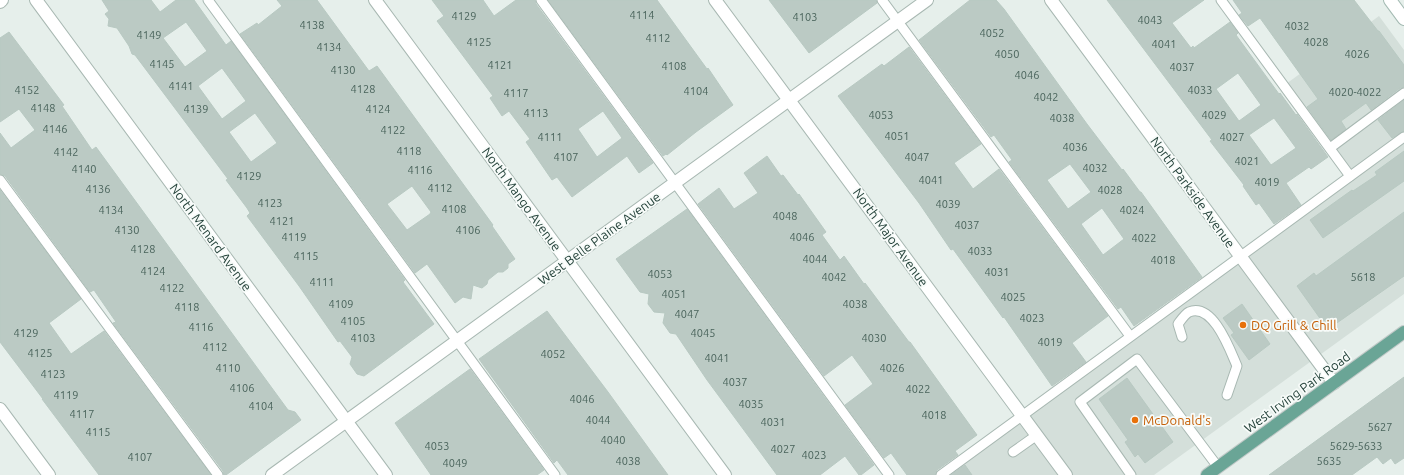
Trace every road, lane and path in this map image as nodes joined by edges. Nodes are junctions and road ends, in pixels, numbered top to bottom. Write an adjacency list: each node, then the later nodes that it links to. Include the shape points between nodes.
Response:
1 (36, 0): 30 (street, North Menard Avenue)
2 (208, 0): 25 (lane)
3 (375, 0): 21 (street, North Mango Avenue)
4 (541, 0): 19 (lane)
5 (715, 0): 14 (street, North Major Avenue)
6 (882, 0): 12 (lane)
7 (927, 0): 12 (street, West Belle Plaine Avenue)
8 (1052, 0): 20 (street, North Parkside Avenue)
9 (1221, 0): 16 (lane)
10 (1390, 0): 11 (street)
11 (1404, 18)
12 (898, 21): 14 (street, West Belle Plaine Avenue); 23 (lane)
13 (1404, 93): 16 (lane)
14 (789, 100): 19 (street, West Belle Plaine Avenue); 29 (street, North Major Avenue)
15 (1404, 137): 17 (lane)
16 (1330, 148): 17 (lane)
17 (1350, 176): 20 (lane)
18 (0, 180): 35 (lane)
19 (675, 183): 21 (street, West Belle Plaine Avenue); 40 (lane)
20 (1240, 256): 23 (lane); 26 (street, North Parkside Avenue)
21 (567, 261): 25 (street, West Belle Plaine Avenue); 39 (street, North Mango Avenue)
22 (1404, 332): 26 (main road, West Irving Park Road)
23 (1130, 336): 29 (lane)
24 (1182, 337): 27 (lane, via 1178,324 1189,313 1198,311 1212,317 1237,366)
25 (457, 341): 30 (street, West Belle Plaine Avenue); 38 (lane)
26 (1334, 383): 33 (main road, West Irving Park Road)
27 (1227, 395)
28 (0, 409): 34 (street)
29 (1023, 416): 31 (street, North Major Avenue); 41 (lane)
30 (346, 422): 36 (street, West Belle Plaine Avenue); 37 (street, North Menard Avenue)
31 (1037, 435): 32 (lane); 42 (street, North Major Avenue)
32 (1013, 452)
33 (1218, 467): 43 (lane, via 1137,359 1080,402); 44 (main road, West Irving Park Road)
34 (49, 475)
35 (218, 475)
36 (272, 475)
37 (386, 475)
38 (555, 475)
39 (725, 475)
40 (889, 475)
41 (941, 475)
42 (1066, 475)
43 (1131, 475)
44 (1207, 475)

